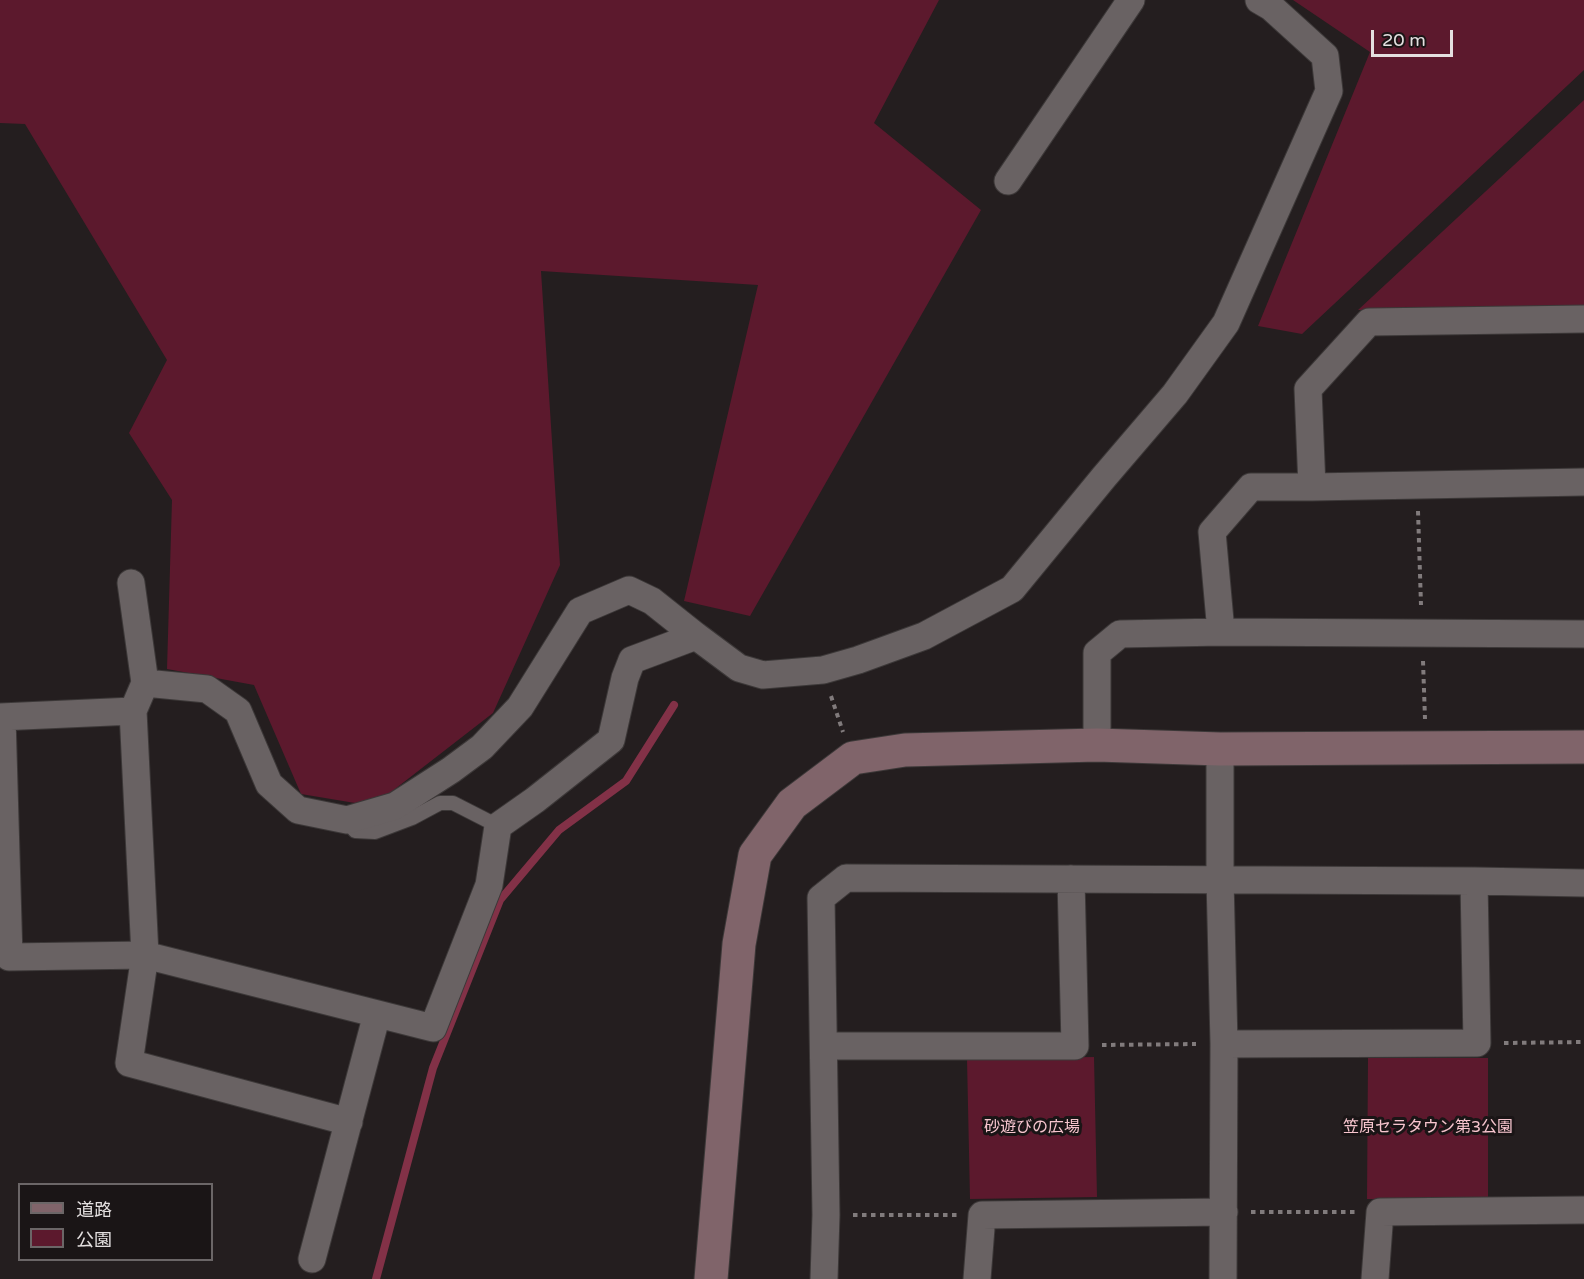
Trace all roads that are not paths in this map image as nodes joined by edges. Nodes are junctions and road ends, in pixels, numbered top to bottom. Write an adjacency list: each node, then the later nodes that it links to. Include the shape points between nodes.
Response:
1 (1131, 0): 3 (street)
2 (1259, 0): 10 (street, via 1326,56 1329,91 1226,323 1176,394 1012,589 924,636 823,670 763,675 739,668)
3 (1008, 181)
4 (1584, 319): 6 (street, via 1369,322 1308,389)
5 (1584, 482): 6 (street)
6 (1312, 487): 8 (street, via 1251,487 1212,532)
7 (131, 584): 11 (street)
8 (1221, 632): 9 (street); 14 (street, via 1120,634 1097,653)
9 (1584, 634)
10 (696, 636): 17 (street, via 652,601 629,590 580,611 519,708 482,747 395,806); 18 (street, via 632,660 611,740)
11 (146, 683): 12 (street); 17 (street, via 207,689 238,711 269,784 298,810)
12 (133, 711): 13 (street); 23 (street)
13 (1, 717): 23 (street, via 9,957)
14 (1096, 745): 16 (street); 31 (street, via 905,750 853,758 792,804 755,855 739,944)
15 (1584, 747): 16 (street)
16 (1220, 749): 20 (street)
17 (347, 819): 18 (lane, via 355,831 375,832 440,803 453,803)
18 (498, 826): 24 (street, via 489,885 433,1028)
19 (1071, 879): 20 (street); 26 (street, via 846,878 821,898); 26 (street, via 1075,1046)
20 (1220, 879): 21 (street); 25 (street)
21 (1474, 881): 22 (street); 25 (street, via 1477,1043)
22 (1584, 883)
23 (145, 956): 24 (street); 27 (street, via 129,1063)
24 (377, 1014): 27 (street)
25 (1224, 1044): 29 (street)
26 (824, 1046): 32 (street)
27 (349, 1122): 30 (street)
28 (1584, 1210): 35 (street, via 1380,1212)
29 (1224, 1212): 33 (street, via 982,1215); 34 (street)
30 (312, 1259)
31 (711, 1279)
32 (824, 1279)
33 (977, 1279)
34 (1223, 1279)
35 (1375, 1279)

